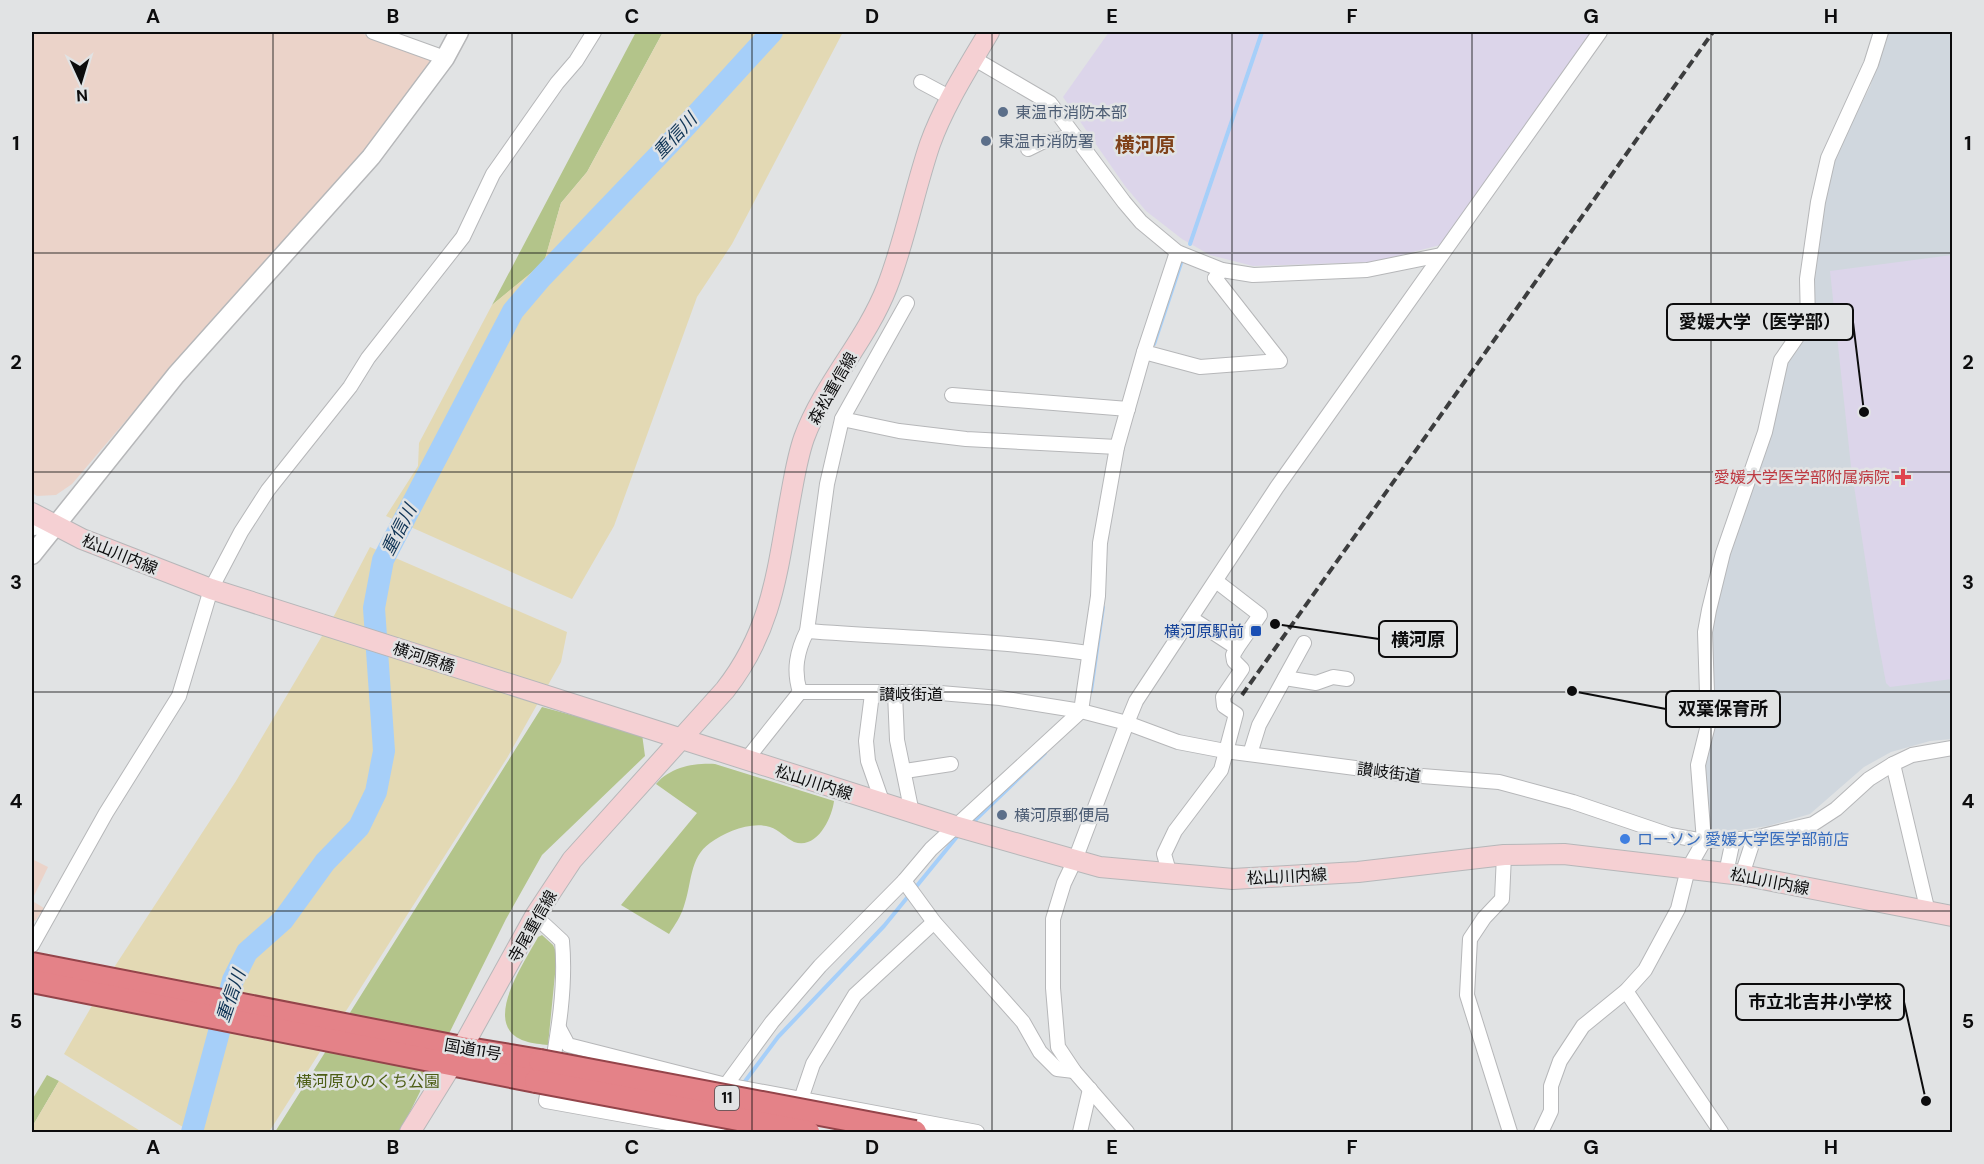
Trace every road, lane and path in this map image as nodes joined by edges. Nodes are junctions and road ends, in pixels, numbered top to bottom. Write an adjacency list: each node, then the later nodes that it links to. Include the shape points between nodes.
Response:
1 (373, 32): 7 (street)
2 (459, 32): 7 (street)
3 (594, 32): 27 (street, via 493,174 463,237 268,490)
4 (988, 32): 8 (main road, 森松重信線)
5 (1600, 32): 14 (street)
6 (1881, 32): 56 (street, via 1871,64 1828,158 1811,246 1808,321 1781,360 1765,432 1723,553 1709,610 1705,632 1708,725 1698,765)
7 (445, 58): 23 (street, via 371,158 176,375)
8 (974, 58): 10 (main road, 森松重信線); 11 (street, via 1043,97)
9 (921, 82): 10 (street)
10 (951, 98): 43 (main road, 森松重信線, via 931,143 887,287 803,440 771,604 763,627 744,666)
11 (1075, 136): 12 (street); 13 (street, via 1141,222)
12 (1028, 149)
13 (1177, 252): 15 (street); 17 (street)
14 (1441, 255): 15 (street, via 1392,267 1347,272 1254,275); 26 (street, via 1277,487)
15 (1222, 270): 17 (street, via 1215,278 1280,361 1200,367)
16 (907, 303): 20 (street)
17 (1148, 353): 19 (street)
18 (952, 395): 19 (street)
19 (1128, 409): 21 (street)
20 (842, 419): 21 (street, via 966,439); 29 (street, via 827,484)
21 (1117, 447): 32 (street, via 1100,543 1098,596)
22 (32, 513): 23 (main road, 松山川内線)
23 (55, 527): 24 (street); 25 (street); 27 (main road, 松山川内線)
24 (32, 528)
25 (32, 555)
26 (1216, 582): 28 (street); 31 (street, via 1260,615)
27 (211, 589): 41 (main road, 横河原橋); 67 (street, via 179,696 106,813)
28 (1191, 618): 31 (street); 40 (street, via 1136,701)
29 (807, 631): 32 (street, via 938,637); 35 (street, via 795,676)
30 (1304, 643): 33 (street)
31 (1237, 648): 39 (street, via 1234,661 1242,669 1223,697 1224,706)
32 (1088, 653): 38 (street)
33 (1285, 678): 34 (street, via 1316,683 1333,677); 42 (street)
34 (1347, 679)
35 (800, 692): 37 (street, 讃岐街道); 47 (street)
36 (895, 693): 37 (street, 讃岐街道); 38 (street, 讃岐街道, via 1000,698); 50 (street, via 897,740)
37 (872, 694): 51 (street, via 866,741 868,761)
38 (1084, 712): 40 (street, 讃岐街道); 53 (street)
39 (1236, 714): 42 (street); 45 (street)
40 (1127, 723): 45 (street, 讃岐街道, via 1178,742); 58 (street)
41 (637, 725): 43 (main road, 松山川内線)
42 (1259, 725): 46 (street)
43 (680, 738): 47 (main road, 松山川内線); 64 (main road, 寺尾重信線, via 572,860)
44 (1953, 748): 49 (street, 讃岐街道, via 1912,755)
45 (1225, 751): 46 (street, 讃岐街道); 61 (street, via 1221,770 1175,831 1164,854)
46 (1250, 754): 56 (street, 讃岐街道, via 1409,775 1499,782 1670,835)
47 (746, 760): 51 (main road, 松山川内線)
48 (951, 764): 50 (street)
49 (1893, 764): 54 (street, 讃岐街道, via 1813,824); 63 (street)
50 (905, 771): 52 (street)
51 (883, 804): 52 (main road, 松山川内線)
52 (912, 813): 53 (main road, 松山川内線)
53 (955, 826): 58 (main road, 松山川内線); 62 (street)
54 (1754, 838): 55 (street, 讃岐街道); 60 (street)
55 (1733, 840): 56 (street, 讃岐街道); 60 (street)
56 (1704, 841): 59 (street)
57 (1504, 855): 59 (main road, 松山川内線, via 1564,854); 61 (main road, 松山川内線, via 1300,876 1233,879); 86 (street, via 1502,899 1470,939 1467,995)
58 (1075, 860): 61 (main road, 松山川内線, via 1100,867); 73 (street, via 1053,920 1058,1047)
59 (1688, 868): 60 (main road, 松山川内線); 69 (street, via 1673,917 1645,970)
60 (1734, 874): 63 (main road, 松山川内線)
61 (1170, 875)
62 (904, 881): 66 (street); 74 (street, via 820,966)
63 (1928, 912): 65 (main road, 松山川内線)
64 (535, 916): 70 (street, via 562,941); 71 (main road, 寺尾重信線)
65 (1953, 916)
66 (934, 922): 73 (street, via 1023,1022 1040,1052 1057,1069); 76 (street, via 855,995 813,1064)
67 (32, 945)
68 (35, 973): 71 (highway, 国道11号 / 11)
69 (1626, 991): 87 (street, via 1583,1026 1560,1060 1551,1086 1551,1111); 88 (street)
70 (559, 1028): 74 (street, via 567,1044); 77 (street, via 546,1101)
71 (457, 1057): 72 (highway, 国道11号 / 11); 78 (main road, 寺尾重信線)
72 (538, 1071): 81 (highway, 国道11号 / 11, bridge); 82 (highway, 国道11号 / 11, bridge)
73 (1074, 1071): 75 (street)
74 (726, 1085): 76 (street); 77 (street)
75 (1090, 1089): 84 (street); 85 (street)
76 (802, 1098): 80 (street); 83 (street)
77 (697, 1131): 79 (street)
78 (410, 1132)
79 (718, 1132)
80 (791, 1132)
81 (808, 1132)
82 (915, 1132)
83 (978, 1132)
84 (1080, 1132)
85 (1127, 1132)
86 (1510, 1132)
87 (1541, 1132)
88 (1721, 1132)

